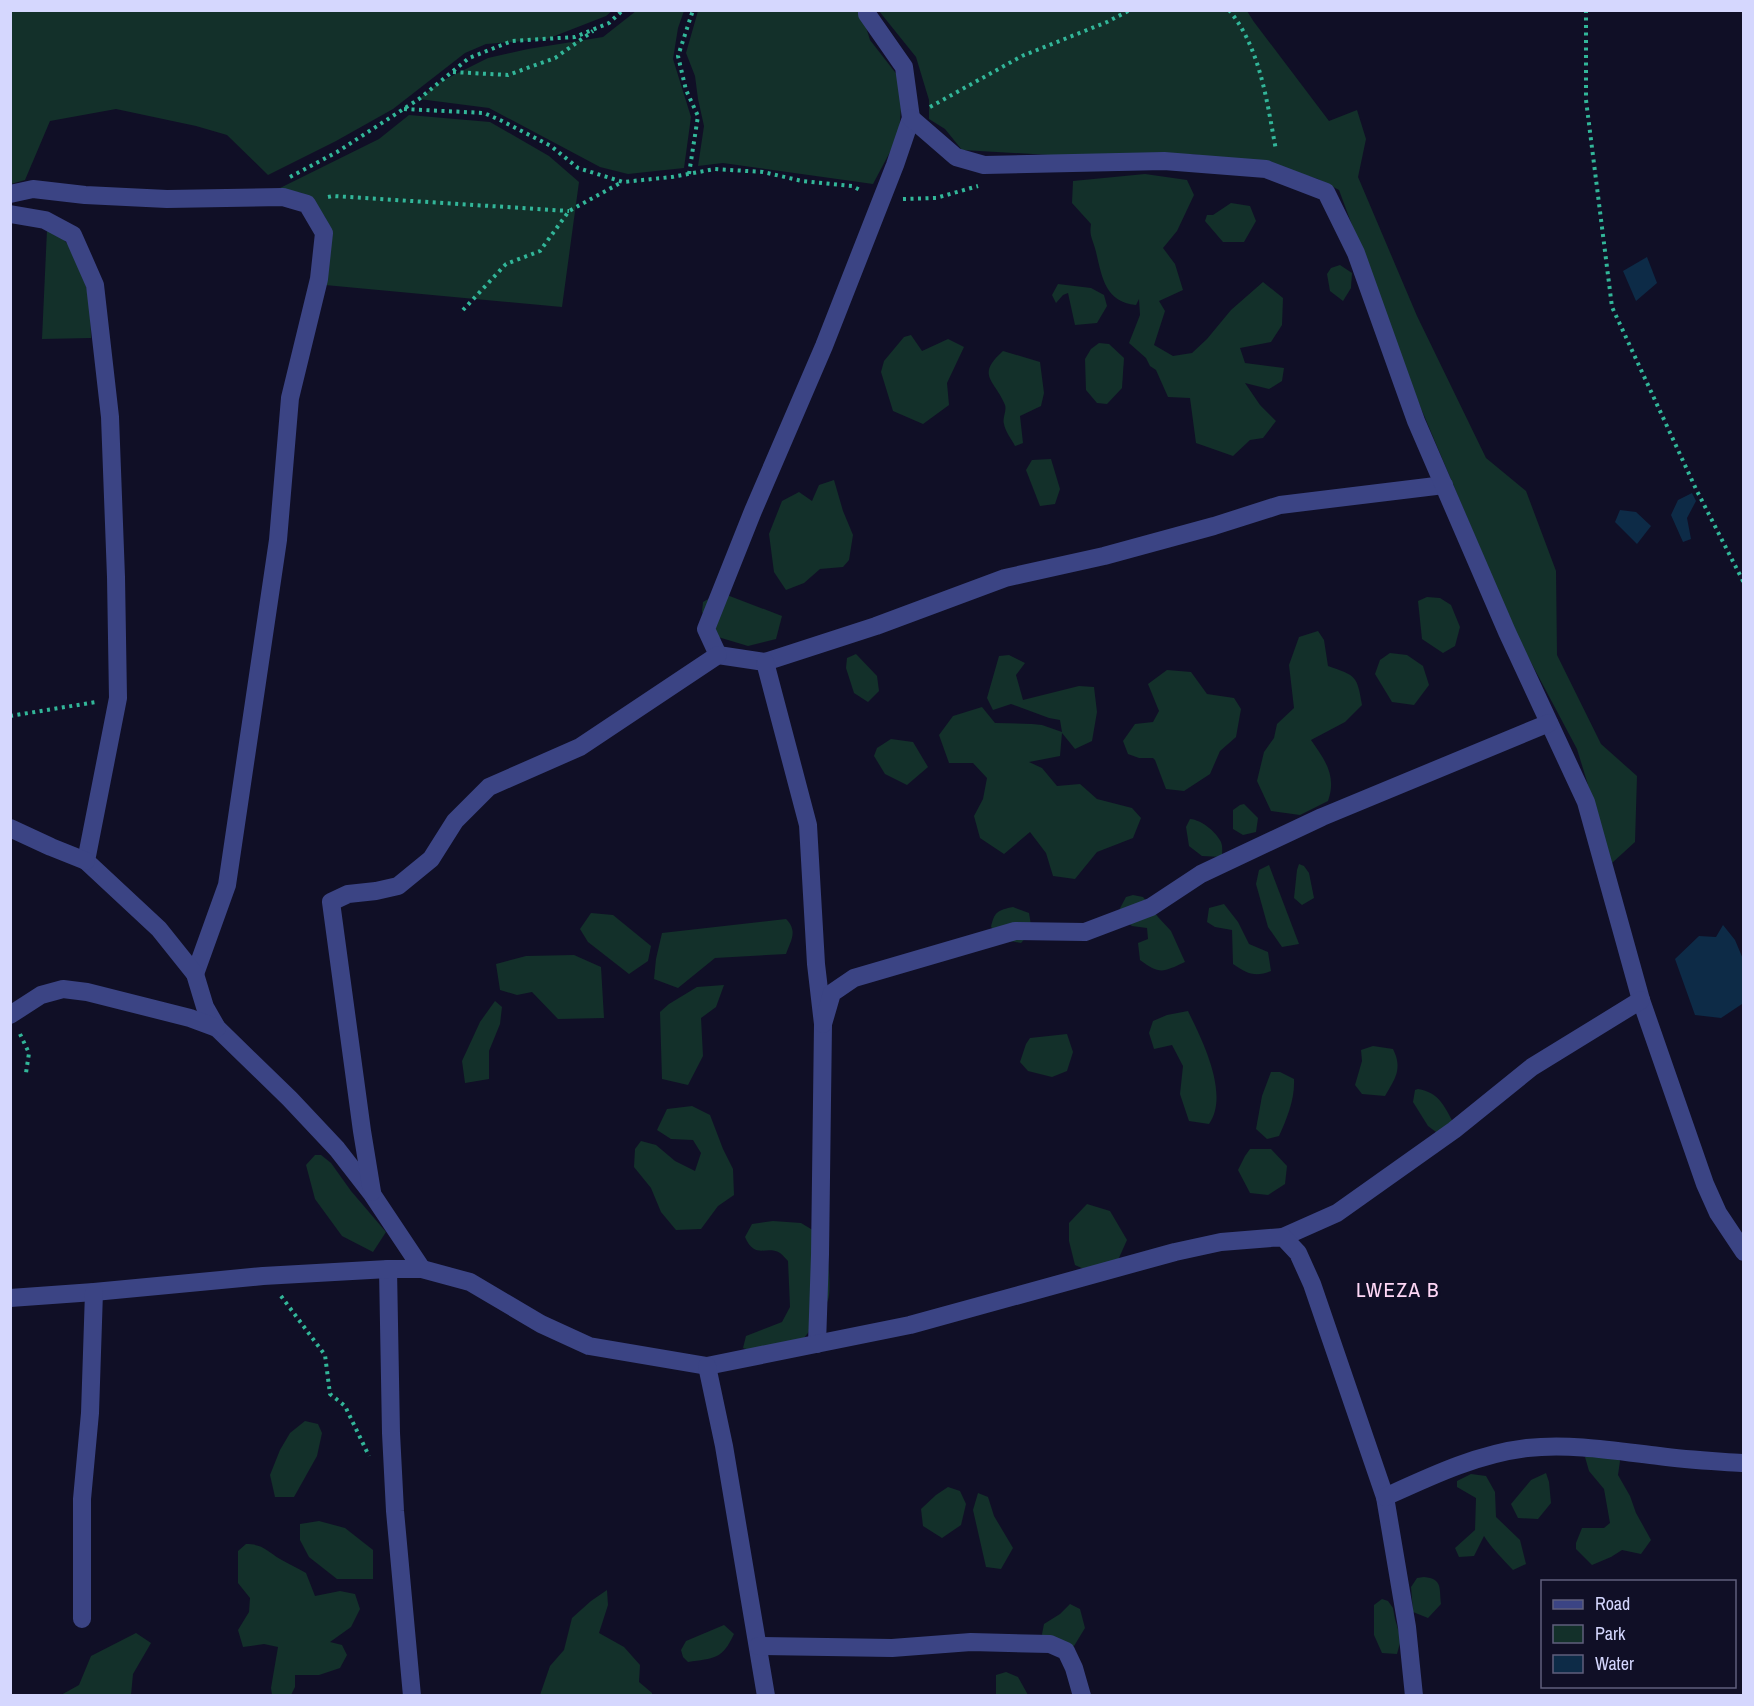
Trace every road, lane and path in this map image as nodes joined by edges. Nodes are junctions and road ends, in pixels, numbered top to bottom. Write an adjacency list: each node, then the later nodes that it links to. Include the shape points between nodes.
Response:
1 (623, 10): 7 (path)
2 (693, 10): 11 (path, via 678,56 686,90 698,116)
3 (867, 10): 10 (street, via 904,67)
4 (1130, 10): 10 (path, via 1022,56)
5 (1229, 10): 12 (path, via 1250,44 1265,90)
6 (1586, 10): 23 (path, via 1586,100 1612,307)
7 (598, 27): 8 (path, via 575,37 512,41 469,58); 8 (path, via 555,58 508,75)
8 (452, 72): 9 (path)
9 (404, 109): 13 (path); 14 (path, via 484,114 551,146 578,168)
10 (911, 118): 12 (street, via 956,157 984,165 1164,161 1266,169); 17 (street)
11 (689, 174): 14 (path); 17 (path, via 715,169 763,172 852,186)
12 (1281, 175): 22 (street, via 1326,192 1356,253 1416,421)
13 (282, 181)
14 (623, 182): 19 (path)
15 (987, 184): 17 (path, via 936,198)
16 (10, 194): 18 (street, via 33,189 166,199 283,197)
17 (880, 200): 24 (street, via 706,629)
18 (307, 204): 19 (path, via 333,196); 31 (street, via 324,233 319,279 290,398 278,540 227,885)
19 (569, 211): 21 (path, via 540,251 507,264)
20 (10, 214): 26 (street, via 45,220 74,235 95,285 110,417)
21 (463, 310)
22 (1444, 485): 25 (street, via 1280,505 1104,556 1005,578); 28 (street)
23 (1743, 583)
24 (718, 655): 25 (street); 37 (street, via 580,747 489,787 455,821 431,859 398,886 348,894 331,902)
25 (765, 662): 34 (street, via 808,825)
26 (118, 698): 27 (path); 30 (street)
27 (10, 716)
28 (1549, 723): 32 (street, via 1586,802); 34 (street, via 1322,817 1201,874 1151,907 1085,932 1015,931 854,978 832,993)
29 (10, 828): 30 (street)
30 (86, 861): 31 (street, via 159,929)
31 (195, 974): 35 (street, via 205,1007)
32 (1641, 1000): 38 (street, via 1532,1067 1454,1130 1337,1213); 39 (street, via 1705,1184)
33 (11, 1015): 35 (street, via 41,995 63,989 190,1018); 36 (path, via 29,1053)
34 (823, 1024): 45 (street)
35 (217, 1028): 37 (street, via 337,1149)
36 (26, 1073)
37 (372, 1194): 41 (street)
38 (1283, 1237): 45 (street, via 1221,1242 1175,1252 910,1325); 49 (street, via 1298,1253 1312,1284)
39 (1743, 1252)
40 (388, 1269): 41 (street); 42 (street); 52 (street, via 395,1511)
41 (422, 1269): 46 (street, via 470,1282 541,1324 589,1346)
42 (263, 1276): 43 (street); 47 (path, via 325,1355 330,1394 345,1406)
43 (94, 1292): 44 (street); 50 (street, via 90,1413 82,1499)
44 (10, 1298)
45 (817, 1344): 46 (street)
46 (707, 1366): 51 (street)
47 (370, 1459)
48 (1742, 1464): 49 (street, via 1586,1447 1528,1448 1445,1470)
49 (1385, 1497): 55 (street)
50 (82, 1619)
51 (758, 1646): 53 (street); 54 (street, via 1050,1644 1066,1651)
52 (412, 1695)
53 (766, 1695)
54 (1082, 1695)
55 (1414, 1695)

